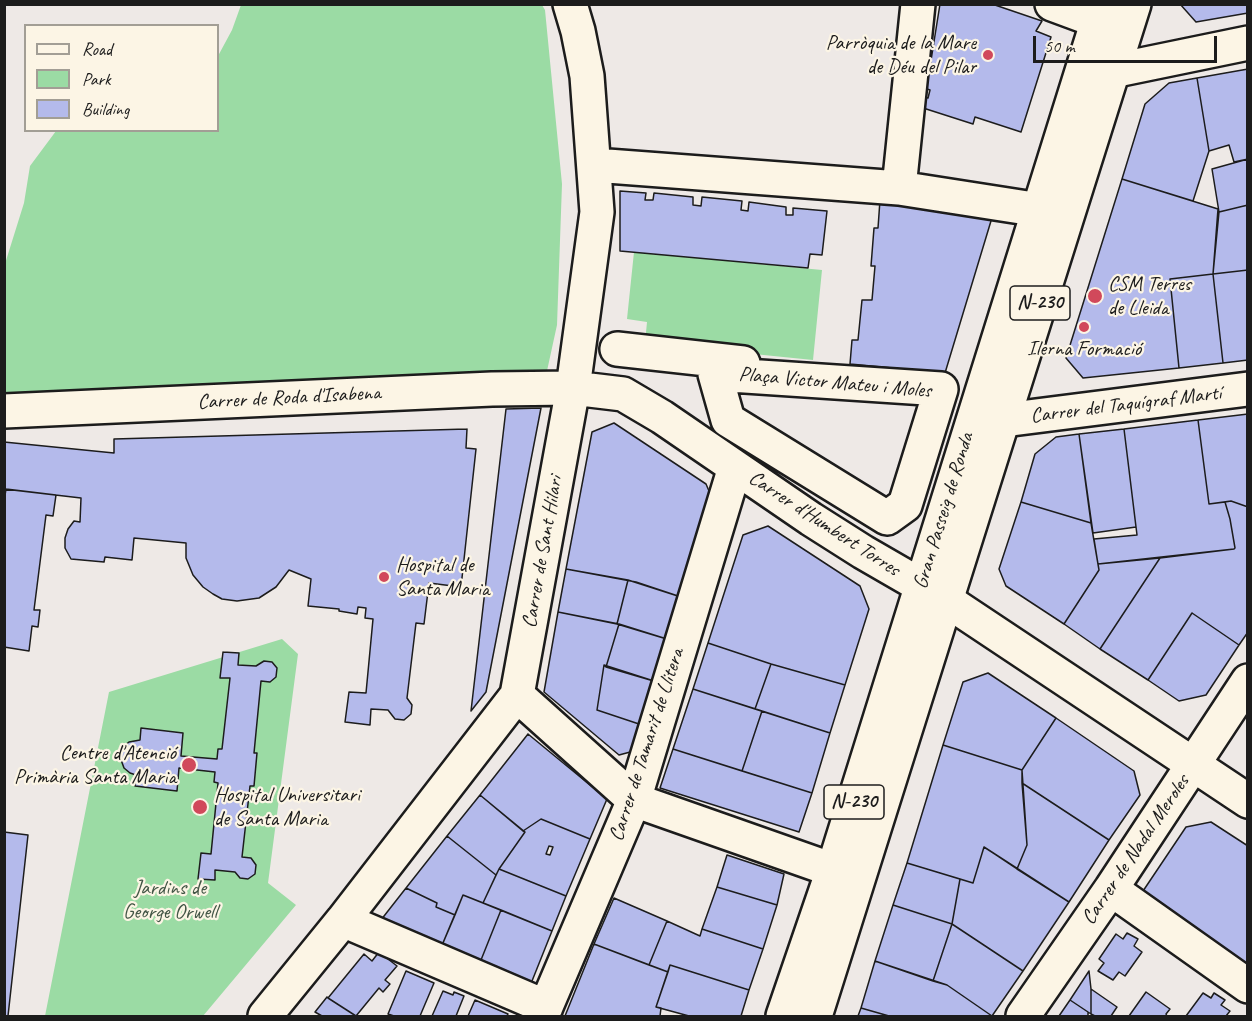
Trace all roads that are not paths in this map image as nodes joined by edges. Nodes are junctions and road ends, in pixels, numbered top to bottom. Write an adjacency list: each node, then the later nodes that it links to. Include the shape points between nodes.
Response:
1 (570, 4): 8 (street, Carrer de Sant Hilari, via 587,76)
2 (918, 4): 9 (street)
3 (1052, 4): 5 (street)
4 (1134, 4): 7 (street, Gran Passeig de Ronda / N-230)
5 (1101, 13): 10 (street, Gran Passeig de Ronda / N-230)
6 (1248, 43): 7 (street)
7 (1112, 71): 17 (street, Gran Passeig de Ronda / N-230)
8 (594, 165): 9 (street); 12 (street, Carrer de Sant Hilari, via 597,212)
9 (899, 188): 10 (street)
10 (1040, 210): 15 (street, Gran Passeig de Ronda / N-230)
11 (617, 349): 13 (street)
12 (573, 388): 16 (street, Carrer de Roda d'Isabena); 18 (street, Carrer d'Humbert Torres, via 623,394); 21 (street, Carrer de Sant Hilari)
13 (941, 388): 13 (street, Plaça Victor Mateu i Moles, via 905,386 715,374 728,420 887,518 905,505); 15 (street)
14 (1248, 390): 17 (street, Carrer del Taquígraf Martí)
15 (980, 395): 19 (street, Gran Passeig de Ronda / N-230)
16 (4, 411)
17 (1004, 420): 19 (street, Gran Passeig de Ronda / N-230)
18 (735, 467): 19 (street, Carrer d'Humbert Torres, via 863,552); 23 (street, Carrer de Tamarit de Llitera)
19 (934, 593): 22 (street, Carrer d'Humbert Torres); 25 (street, Gran Passeig de Ronda / N-230); 32 (street, Gran Passeig de Ronda / N-230)
20 (1248, 681): 22 (street, Carrer de Nadal Meroles)
21 (517, 695): 23 (street); 27 (street, Carrer de Sant Hilari)
22 (1193, 764): 24 (street, Carrer d'Humbert Torres); 26 (street, Carrer de Nadal Meroles)
23 (634, 800): 25 (street); 29 (street, Carrer de Tamarit de Llitera)
24 (1248, 801)
25 (833, 870): 31 (street, Gran Passeig de Ronda / N-230)
26 (1111, 889): 28 (street); 33 (street, Carrer de Nadal Meroles)
27 (343, 920): 29 (street); 30 (street, Carrer de Sant Hilari)
28 (1248, 986)
29 (544, 1012)
30 (265, 1017)
31 (783, 1017)
32 (815, 1017)
33 (1023, 1017)

